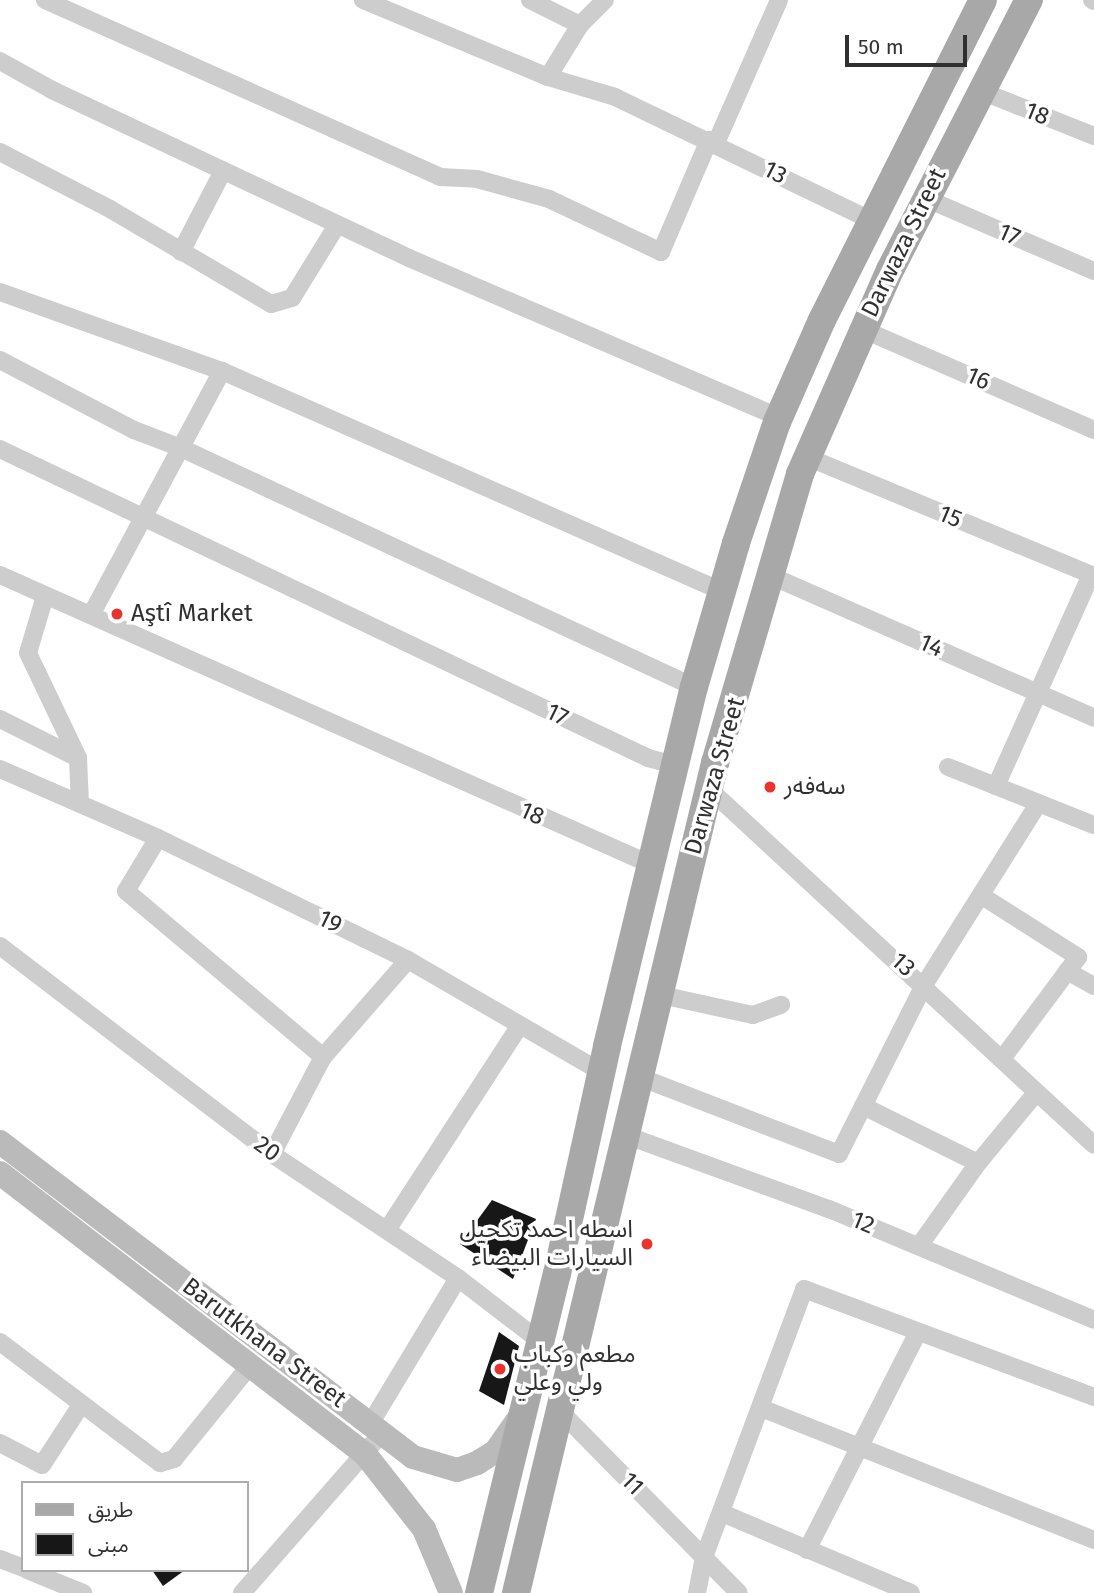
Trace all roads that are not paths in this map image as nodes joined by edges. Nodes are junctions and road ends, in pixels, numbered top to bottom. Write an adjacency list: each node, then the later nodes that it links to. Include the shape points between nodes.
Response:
1 (45, 0): 13 (street, via 441,177 477,179 549,199 661,251)
2 (363, 0): 10 (street, 13)
3 (530, 0): 8 (street)
4 (605, 0): 8 (street)
5 (779, 0): 13 (street)
6 (983, 0): 17 (main road, Darwaza Street)
7 (1029, 0): 11 (main road, Darwaza Street)
8 (580, 25): 10 (street)
9 (0, 61): 15 (street)
10 (548, 77): 13 (street, 13, via 615,97)
11 (981, 91): 12 (street, 18); 16 (main road, Darwaza Street)
12 (1094, 136)
13 (712, 142): 17 (street, 13)
14 (0, 152): 19 (street)
15 (223, 171): 18 (street); 19 (street)
16 (925, 198): 20 (street, 17); 23 (main road, Darwaza Street)
17 (869, 219): 21 (main road, Darwaza Street)
18 (337, 225): 19 (street, via 292,298 282,303 253,298); 27 (street)
19 (181, 252)
20 (1094, 271)
21 (837, 285): 23 (main road); 27 (main road, Darwaza Street)
22 (0, 292): 26 (street)
23 (874, 302): 24 (main road, Darwaza Street)
24 (862, 329): 28 (street, 16); 31 (main road, Darwaza Street)
25 (0, 360): 29 (street, via 134,430)
26 (222, 371): 29 (street); 36 (street)
27 (779, 417): 36 (main road, Darwaza Street)
28 (1094, 430)
29 (181, 448): 32 (street); 39 (street)
30 (0, 449): 32 (street, 17)
31 (807, 457): 34 (main road, Darwaza Street); 35 (street, 15)
32 (143, 517): 38 (street); 44 (street, 17, via 648,758)
33 (0, 575): 37 (street, 18)
34 (769, 575): 40 (street, 14); 48 (main road, Darwaza Street)
35 (1092, 575): 40 (street)
36 (721, 591): 39 (main road, Darwaza Street)
37 (45, 596): 38 (street, 18); 43 (street, via 28,653)
38 (92, 615): 53 (street, 18)
39 (694, 687): 44 (main road, Darwaza Street)
40 (1039, 693): 41 (street, 14); 47 (street)
41 (1094, 718)
42 (0, 719): 43 (street)
43 (78, 758): 49 (street)
44 (677, 766): 53 (main road, Darwaza Street)
45 (948, 767): 47 (street)
46 (0, 769): 49 (street, 19)
47 (996, 786): 50 (street)
48 (709, 789): 58 (street, 13); 60 (main road, Darwaza Street)
49 (80, 804): 52 (street, 19)
50 (1038, 804): 51 (street); 54 (street)
51 (1094, 825)
52 (158, 838): 56 (street, 19); 63 (street, via 126,891)
53 (652, 865): 65 (main road, Darwaza Street)
54 (982, 896): 57 (street, via 1078,957); 58 (street)
55 (0, 946): 72 (street, 20)
56 (408, 960): 62 (street, 19); 63 (street)
57 (1067, 971): 59 (street); 64 (street)
58 (925, 985): 64 (street, 13); 68 (street)
59 (1094, 986)
60 (660, 995): 61 (street, via 753,1015); 66 (main road, Darwaza Street)
61 (781, 1005)
62 (518, 1028): 65 (street, 19); 75 (street)
63 (323, 1057): 72 (street)
64 (1002, 1059): 67 (street, 13)
65 (601, 1072): 81 (main road, Darwaza Street)
66 (642, 1078): 68 (street, via 839,1154); 69 (main road, Darwaza Street)
67 (1035, 1094): 71 (street, 13); 73 (street)
68 (863, 1106): 73 (street)
69 (628, 1136): 76 (street, 12); 87 (main road, Darwaza Street)
70 (0, 1142): 88 (main road, Barutkhana Street)
71 (1094, 1145)
72 (272, 1154): 75 (street, 20)
73 (978, 1163): 76 (street)
74 (0, 1173): 82 (main road, Barutkhana Street)
75 (387, 1230): 77 (street, 20)
76 (919, 1246): 78 (street, 12)
77 (458, 1278): 81 (street, 20); 88 (street)
78 (1094, 1320)
79 (918, 1332): 83 (street); 86 (street, via 804,1289); 90 (street)
80 (0, 1342): 84 (street)
81 (541, 1342): 85 (main road, Darwaza Street)
82 (248, 1368): 84 (street, via 167,1463 160,1463); 91 (main road, Barutkhana Street)
83 (1094, 1397)
84 (81, 1405): 89 (street, via 42,1465)
85 (525, 1407): 88 (main road, Barutkhana Street, via 496,1451 457,1470 413,1457); 102 (main road, Darwaza Street)
86 (761, 1408): 90 (street); 92 (street)
87 (560, 1411): 95 (street, 11); 103 (main road, Darwaza Street)
88 (376, 1429): 91 (street)
89 (0, 1443)
90 (863, 1446): 93 (street); 94 (street)
91 (365, 1454): 100 (street); 101 (main road, Barutkhana Street, via 424,1529)
92 (722, 1513): 94 (street); 95 (street)
93 (1094, 1540)
94 (807, 1550): 106 (street)
95 (704, 1557): 104 (street); 105 (street, 11)
96 (0, 1559): 97 (street)
97 (21, 1567)
98 (32, 1572): 99 (street)
99 (83, 1593)
100 (242, 1593)
101 (451, 1593)
102 (479, 1593)
103 (516, 1593)
104 (697, 1593)
105 (739, 1593)
106 (911, 1593)

